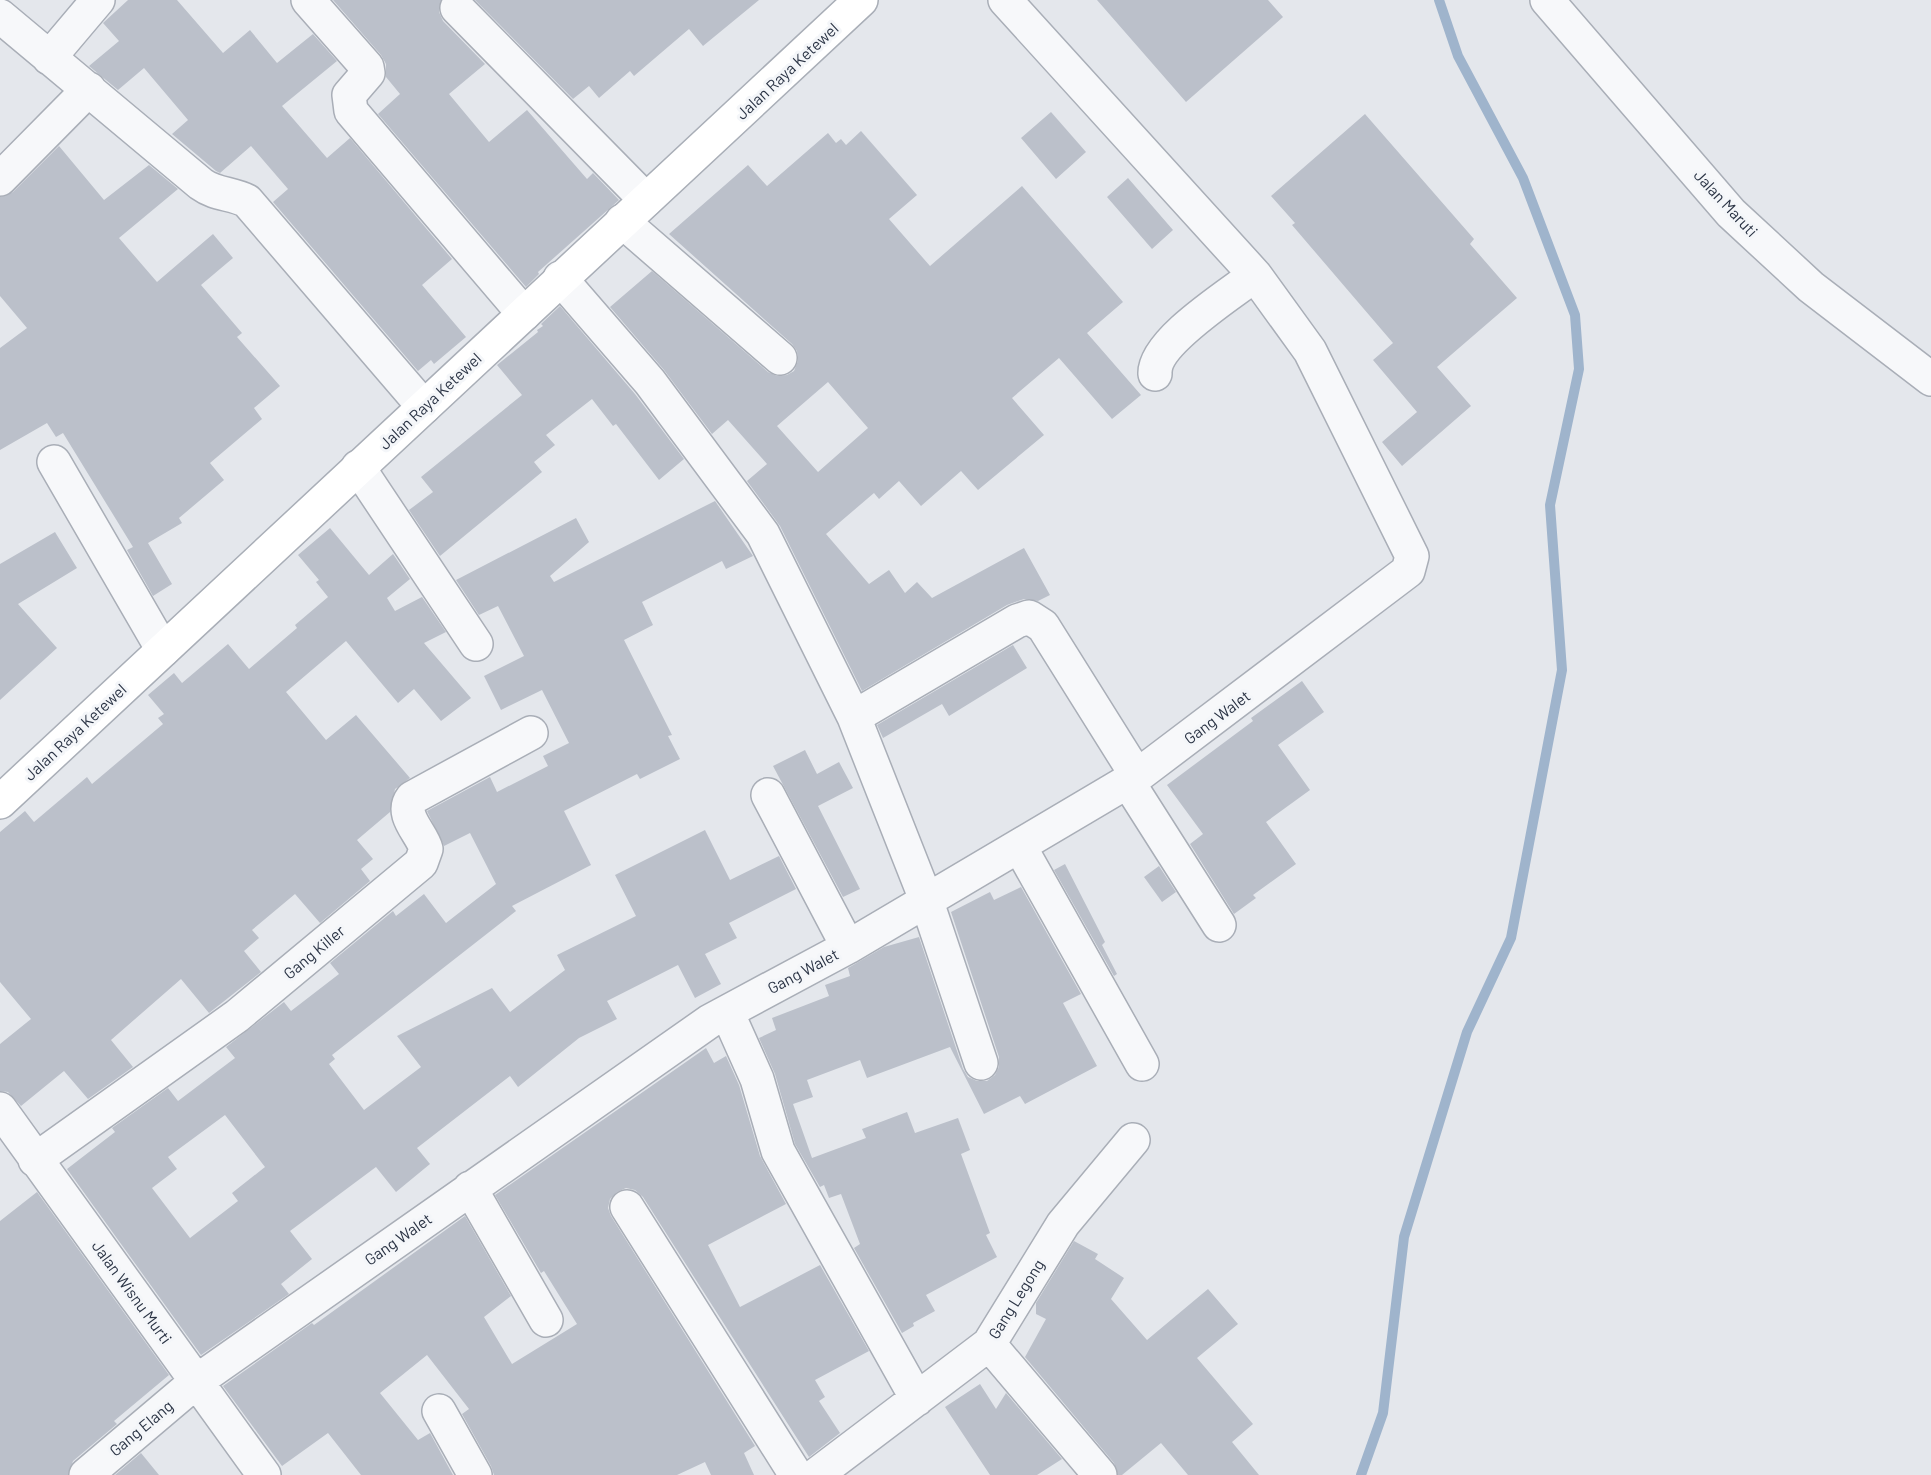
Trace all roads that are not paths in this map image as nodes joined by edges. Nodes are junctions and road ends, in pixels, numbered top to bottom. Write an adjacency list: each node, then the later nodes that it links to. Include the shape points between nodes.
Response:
1 (98, 0): 8 (street)
2 (308, 0): 14 (street, via 367,67 368,73 349,95 351,111)
3 (861, 0): 11 (main road, Jalan Raya Ketewel)
4 (1005, 0): 12 (street)
5 (1547, 0): 17 (street, Jalan Maruti, via 1731,213 1811,287)
6 (457, 8): 11 (street)
7 (0, 16): 8 (street)
8 (49, 58): 9 (street)
9 (89, 89): 10 (street); 18 (street, via 201,184 217,194 247,201)
10 (0, 179)
11 (634, 211): 13 (main road, Jalan Raya Ketewel); 15 (street)
12 (1255, 274): 16 (street, via 1173,339 1159,356); 25 (street, Gang Walet, via 1310,351 1412,556 1410,566 1401,579)
13 (560, 278): 14 (main road, Jalan Raya Ketewel); 23 (street, via 650,382 763,534)
14 (524, 314): 18 (main road, Jalan Raya Ketewel)
15 (780, 358)
16 (1155, 374)
17 (1931, 379)
18 (424, 407): 20 (main road, Jalan Raya Ketewel)
19 (54, 462): 22 (street)
20 (358, 467): 21 (street); 22 (main road, Jalan Raya Ketewel)
21 (476, 644)
22 (163, 650): 27 (main road, Jalan Raya Ketewel)
23 (854, 717): 25 (street, via 1029,617 1043,626); 29 (street)
24 (531, 733): 37 (street, Gang Killer, via 412,798 408,815 426,849 421,863 237,1016)
25 (1133, 779): 28 (street, Gang Walet); 30 (street)
26 (768, 795): 31 (street)
27 (0, 802)
28 (1020, 847): 29 (street, Gang Walet); 34 (street)
29 (927, 902): 31 (street, Gang Walet); 33 (street)
30 (1219, 925)
31 (848, 947): 32 (street, Gang Walet)
32 (727, 1012): 38 (street, Gang Walet); 43 (street, via 757,1079 778,1151)
33 (981, 1063)
34 (1142, 1064)
35 (0, 1109): 37 (street, Jalan Wisnu Murti)
36 (1133, 1140): 41 (street, Gang Legong, via 1064,1224)
37 (35, 1160): 42 (street, Jalan Wisnu Murti)
38 (470, 1188): 40 (street); 42 (street, Gang Walet)
39 (627, 1207): 48 (street)
40 (546, 1320)
41 (989, 1344): 43 (street, Gang Legong); 50 (street)
42 (196, 1381): 45 (street, Gang Elang); 46 (street, Jalan Wisnu Murti)
43 (917, 1399): 49 (street, Gang Legong)
44 (439, 1411): 47 (street)
45 (86, 1475)
46 (264, 1475)
47 (475, 1475)
48 (796, 1475)
49 (816, 1475)
50 (1100, 1475)

